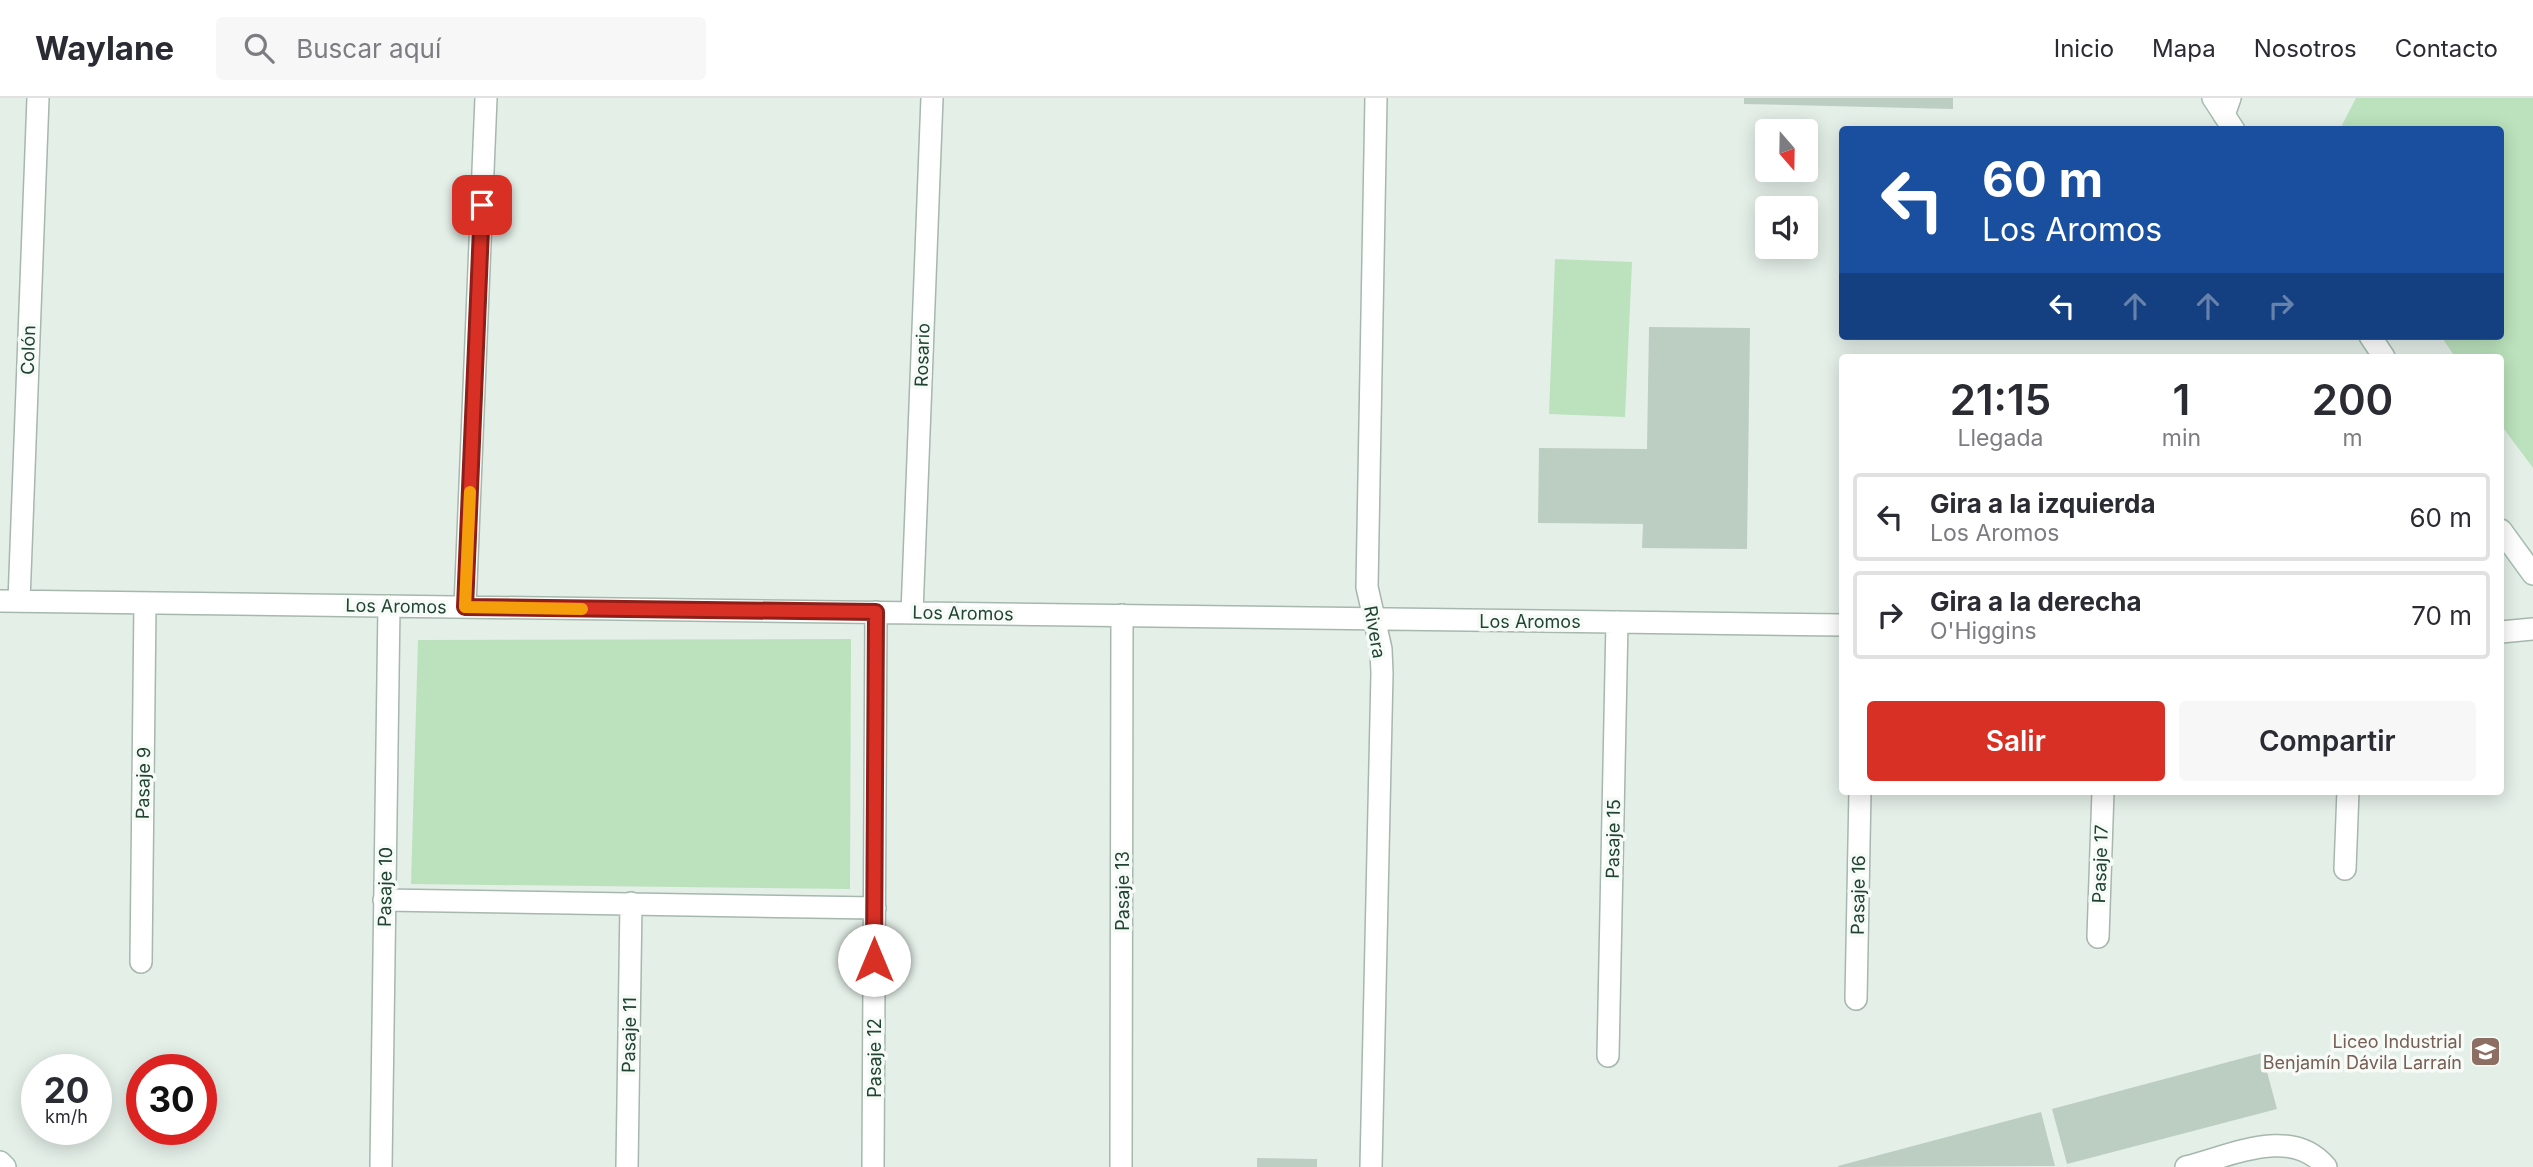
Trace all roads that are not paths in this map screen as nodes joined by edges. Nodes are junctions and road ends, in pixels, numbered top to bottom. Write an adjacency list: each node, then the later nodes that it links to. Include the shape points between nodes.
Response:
1 (37, 98): 7 (street, Colón)
2 (486, 98): 10 (street)
3 (932, 98): 12 (street, Rosario)
4 (1376, 98): 14 (street, Rivera, via 1367,587)
5 (2504, 534): 6 (street)
6 (2533, 574)
7 (10, 601): 8 (street, Los Aromos)
8 (145, 603): 9 (street, Los Aromos); 27 (street, Pasaje 9)
9 (389, 606): 10 (street, Los Aromos); 23 (street, Pasaje 10)
10 (465, 607): 11 (street, Los Aromos)
11 (876, 612): 12 (street, Los Aromos); 25 (street, Pasaje 12)
12 (912, 612): 13 (street, Los Aromos)
13 (1122, 615): 14 (street, Los Aromos); 35 (street, Pasaje 13)
14 (1374, 620): 15 (street, Los Aromos); 36 (street, Rivera, via 1382,673)
15 (1617, 622): 16 (street, Los Aromos); 29 (street, Pasaje 15)
16 (1839, 625)
17 (2533, 629): 18 (street)
18 (2504, 632)
19 (1860, 795): 28 (street, Pasaje 16)
20 (2103, 795): 26 (street, Pasaje 17)
21 (2348, 795): 22 (street)
22 (2345, 869)
23 (384, 900): 24 (street); 32 (street, Pasaje 10)
24 (631, 904): 25 (street); 33 (street, Pasaje 11)
25 (875, 908): 34 (street, Pasaje 12)
26 (2098, 937)
27 (141, 962)
28 (1856, 999)
29 (1608, 1056)
30 (0, 1162): 31 (street)
31 (5, 1167)
32 (381, 1167)
33 (627, 1167)
34 (873, 1167)
35 (1121, 1167)
36 (1371, 1167)
37 (2186, 1167): 38 (street, via 2269,1146 2296,1145)
38 (2326, 1167)

